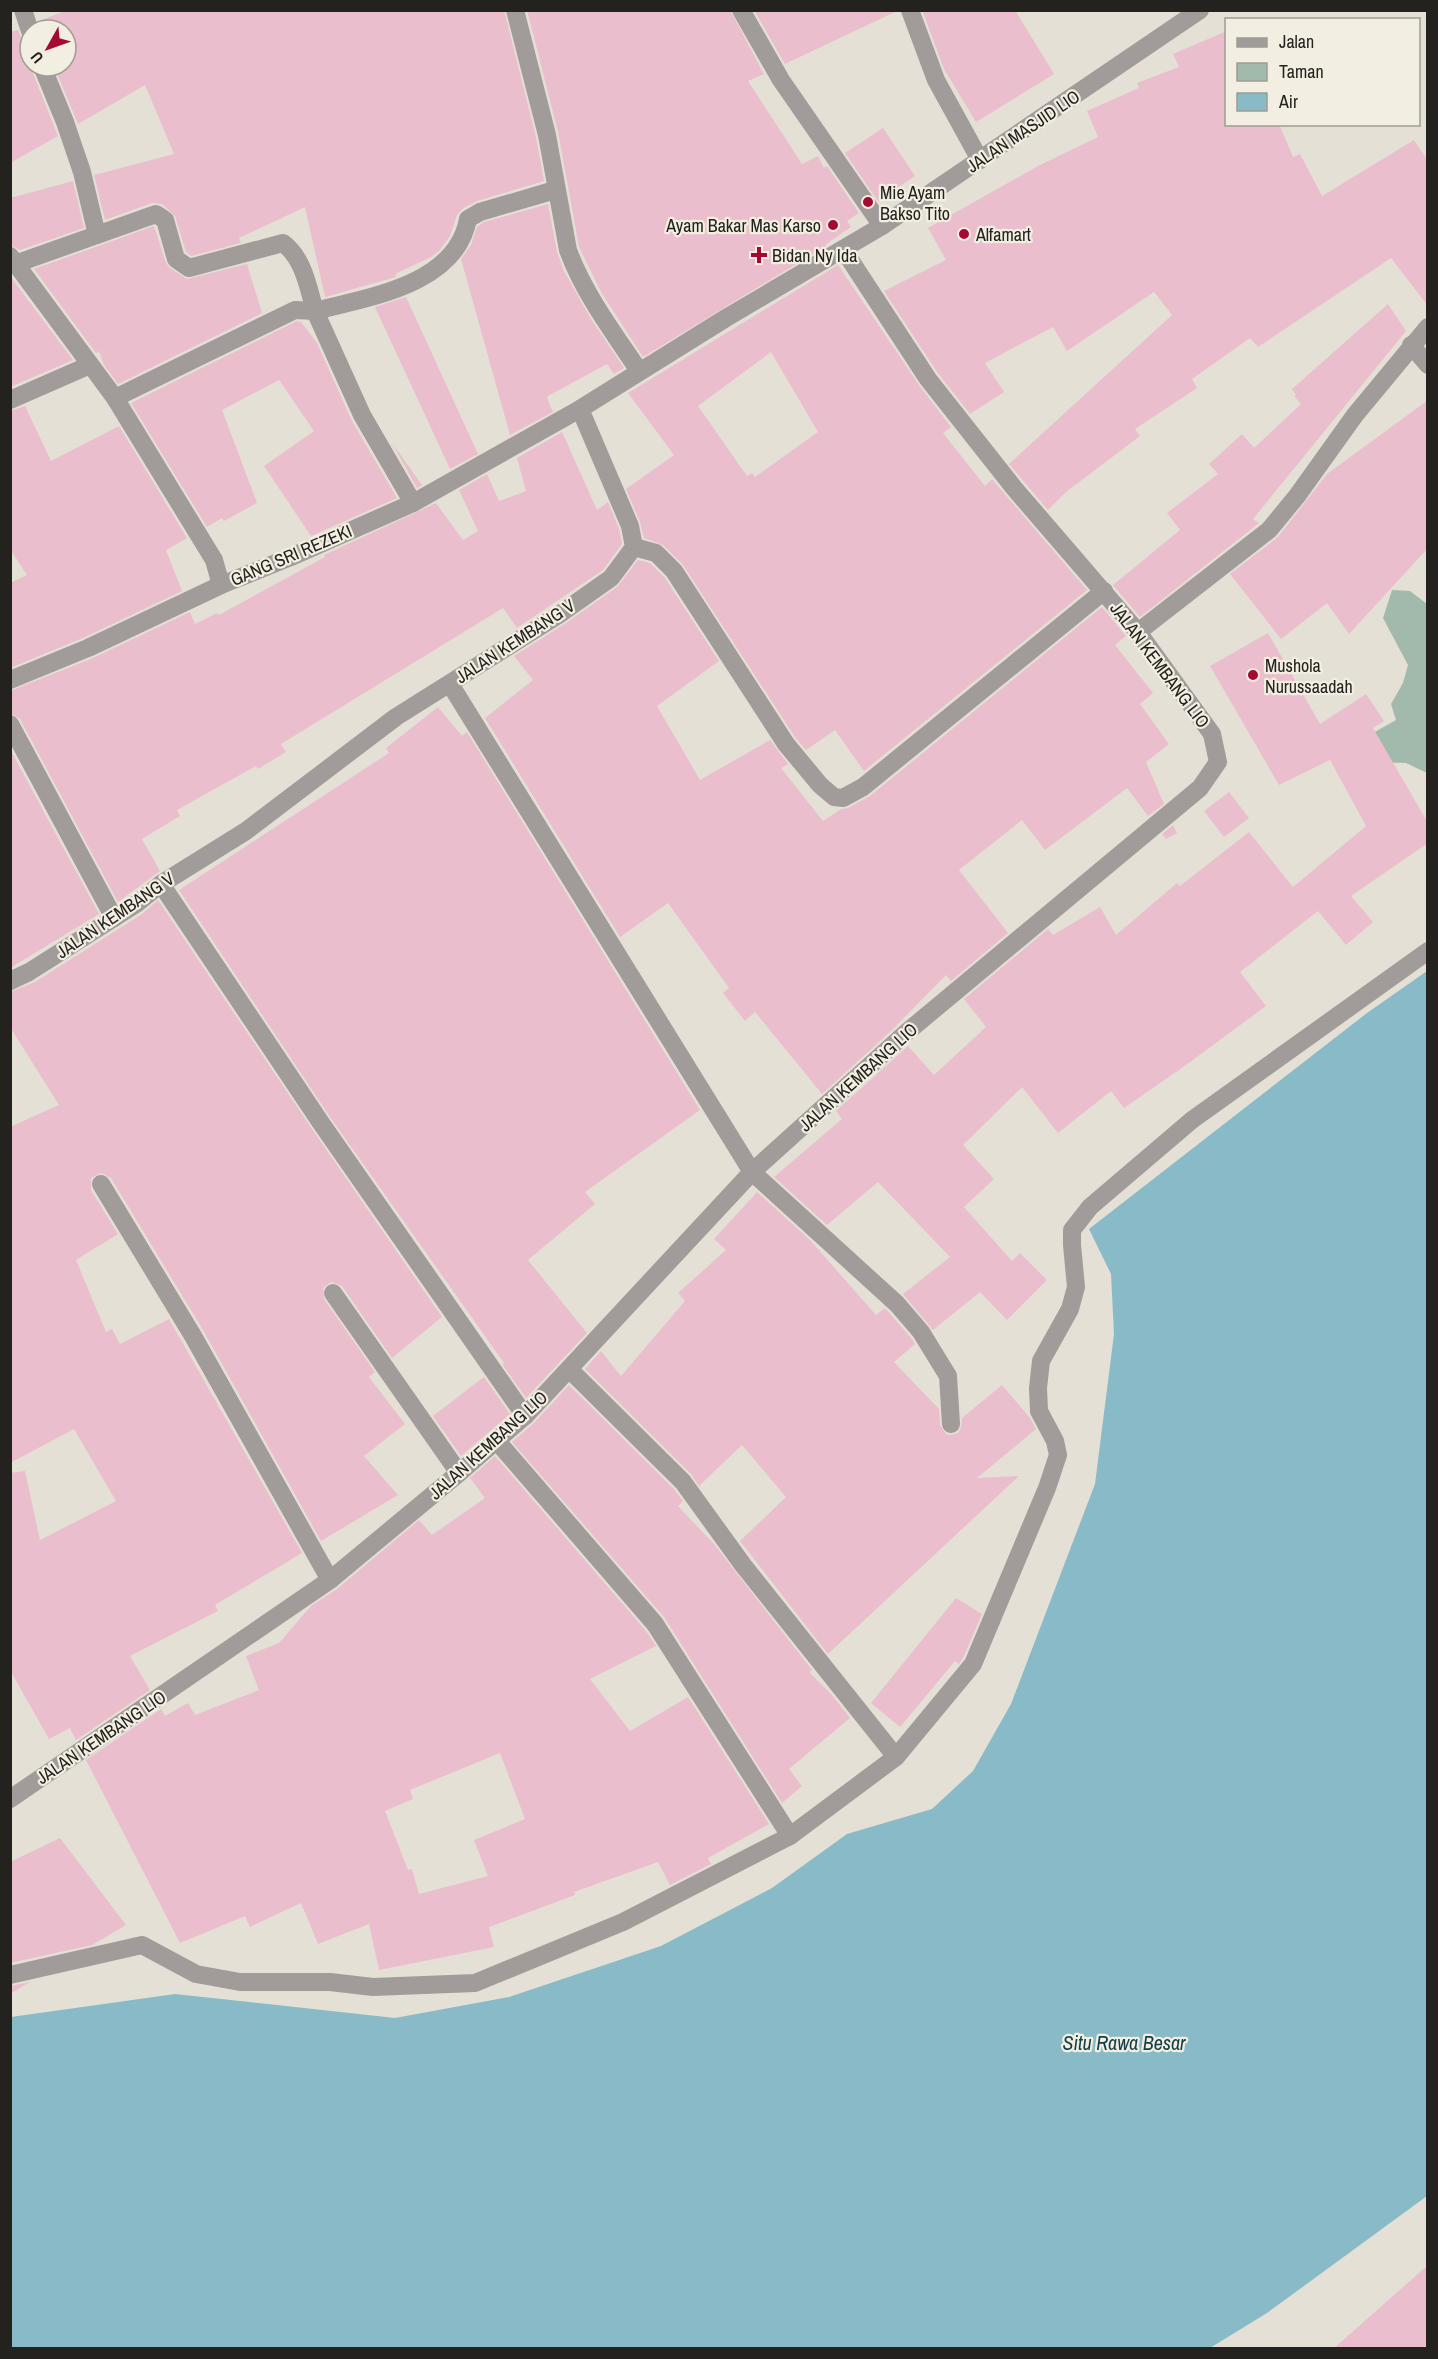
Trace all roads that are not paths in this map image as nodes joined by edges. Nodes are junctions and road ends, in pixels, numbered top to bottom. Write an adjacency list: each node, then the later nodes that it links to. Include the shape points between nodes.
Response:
1 (515, 10): 7 (street, via 547,135)
2 (741, 10): 8 (street, via 781,80)
3 (910, 10): 6 (street, via 936,80)
4 (1200, 10): 6 (street, JALAN MASJID LIO)
5 (47, 78): 9 (street, via 82,172)
6 (980, 160): 8 (street, JALAN MASJID LIO)
7 (555, 190): 12 (street, via 468,219 466,234 443,265 395,291); 17 (street, via 574,268)
8 (882, 226): 10 (street, JALAN MASJID LIO)
9 (97, 235): 11 (street); 12 (street, via 156,214 165,220 176,259 189,268 283,243 293,251 304,272)
10 (843, 249): 17 (street); 24 (street, JALAN KEMBANG LIO, via 928,379 1014,488)
11 (13, 260): 15 (street, GANG SRI REZEKI)
12 (315, 311): 18 (street, via 295,310); 21 (street, via 362,415)
13 (1428, 327): 14 (street)
14 (1411, 345): 16 (street); 25 (street, via 1269,530)
15 (90, 365): 18 (street, GANG SRI REZEKI); 19 (street)
16 (1428, 365)
17 (639, 371): 20 (street)
18 (115, 398): 23 (street, GANG SRI REZEKI, via 214,560)
19 (10, 400)
20 (580, 409): 21 (street, GANG SRI REZEKI); 22 (street, via 630,526)
21 (413, 503): 23 (street, GANG SRI REZEKI)
22 (634, 548): 24 (street, via 657,553 674,571 786,744 820,785 834,797 843,798 863,787); 27 (street, JALAN KEMBANG V, via 611,578)
23 (221, 585): 26 (street)
24 (1104, 591): 25 (street, JALAN KEMBANG LIO)
25 (1138, 632): 33 (street, JALAN KEMBANG LIO, via 1212,734 1218,762 1200,788 907,1032)
26 (10, 680)
27 (450, 684): 29 (street, JALAN KEMBANG V, via 396,717 246,831); 33 (street)
28 (10, 724): 30 (street)
29 (161, 884): 30 (street, JALAN KEMBANG V); 37 (street)
30 (114, 918): 32 (street, JALAN KEMBANG V)
31 (1428, 951): 42 (street, via 1192,1120 1090,1207 1072,1230 1076,1287 1070,1309 1041,1361 1038,1388 1040,1411 1058,1455 1047,1488 973,1664)
32 (10, 981)
33 (752, 1172): 36 (street, JALAN KEMBANG LIO); 38 (street, via 897,1304 921,1332 948,1376)
34 (101, 1184): 41 (street, via 194,1336)
35 (333, 1293): 40 (street)
36 (569, 1369): 37 (street, JALAN KEMBANG LIO); 42 (street, via 683,1482 743,1565)
37 (525, 1416): 39 (street, JALAN KEMBANG LIO)
38 (951, 1424)
39 (496, 1440): 40 (street, JALAN KEMBANG LIO); 44 (street, via 655,1624)
40 (459, 1473): 41 (street, JALAN KEMBANG LIO)
41 (330, 1580): 43 (street, JALAN KEMBANG LIO)
42 (896, 1757): 44 (street)
43 (10, 1799)
44 (790, 1836): 45 (street, via 623,1922 475,1983 373,1988 330,1982 240,1982 196,1974 142,1945)
45 (10, 1975)

